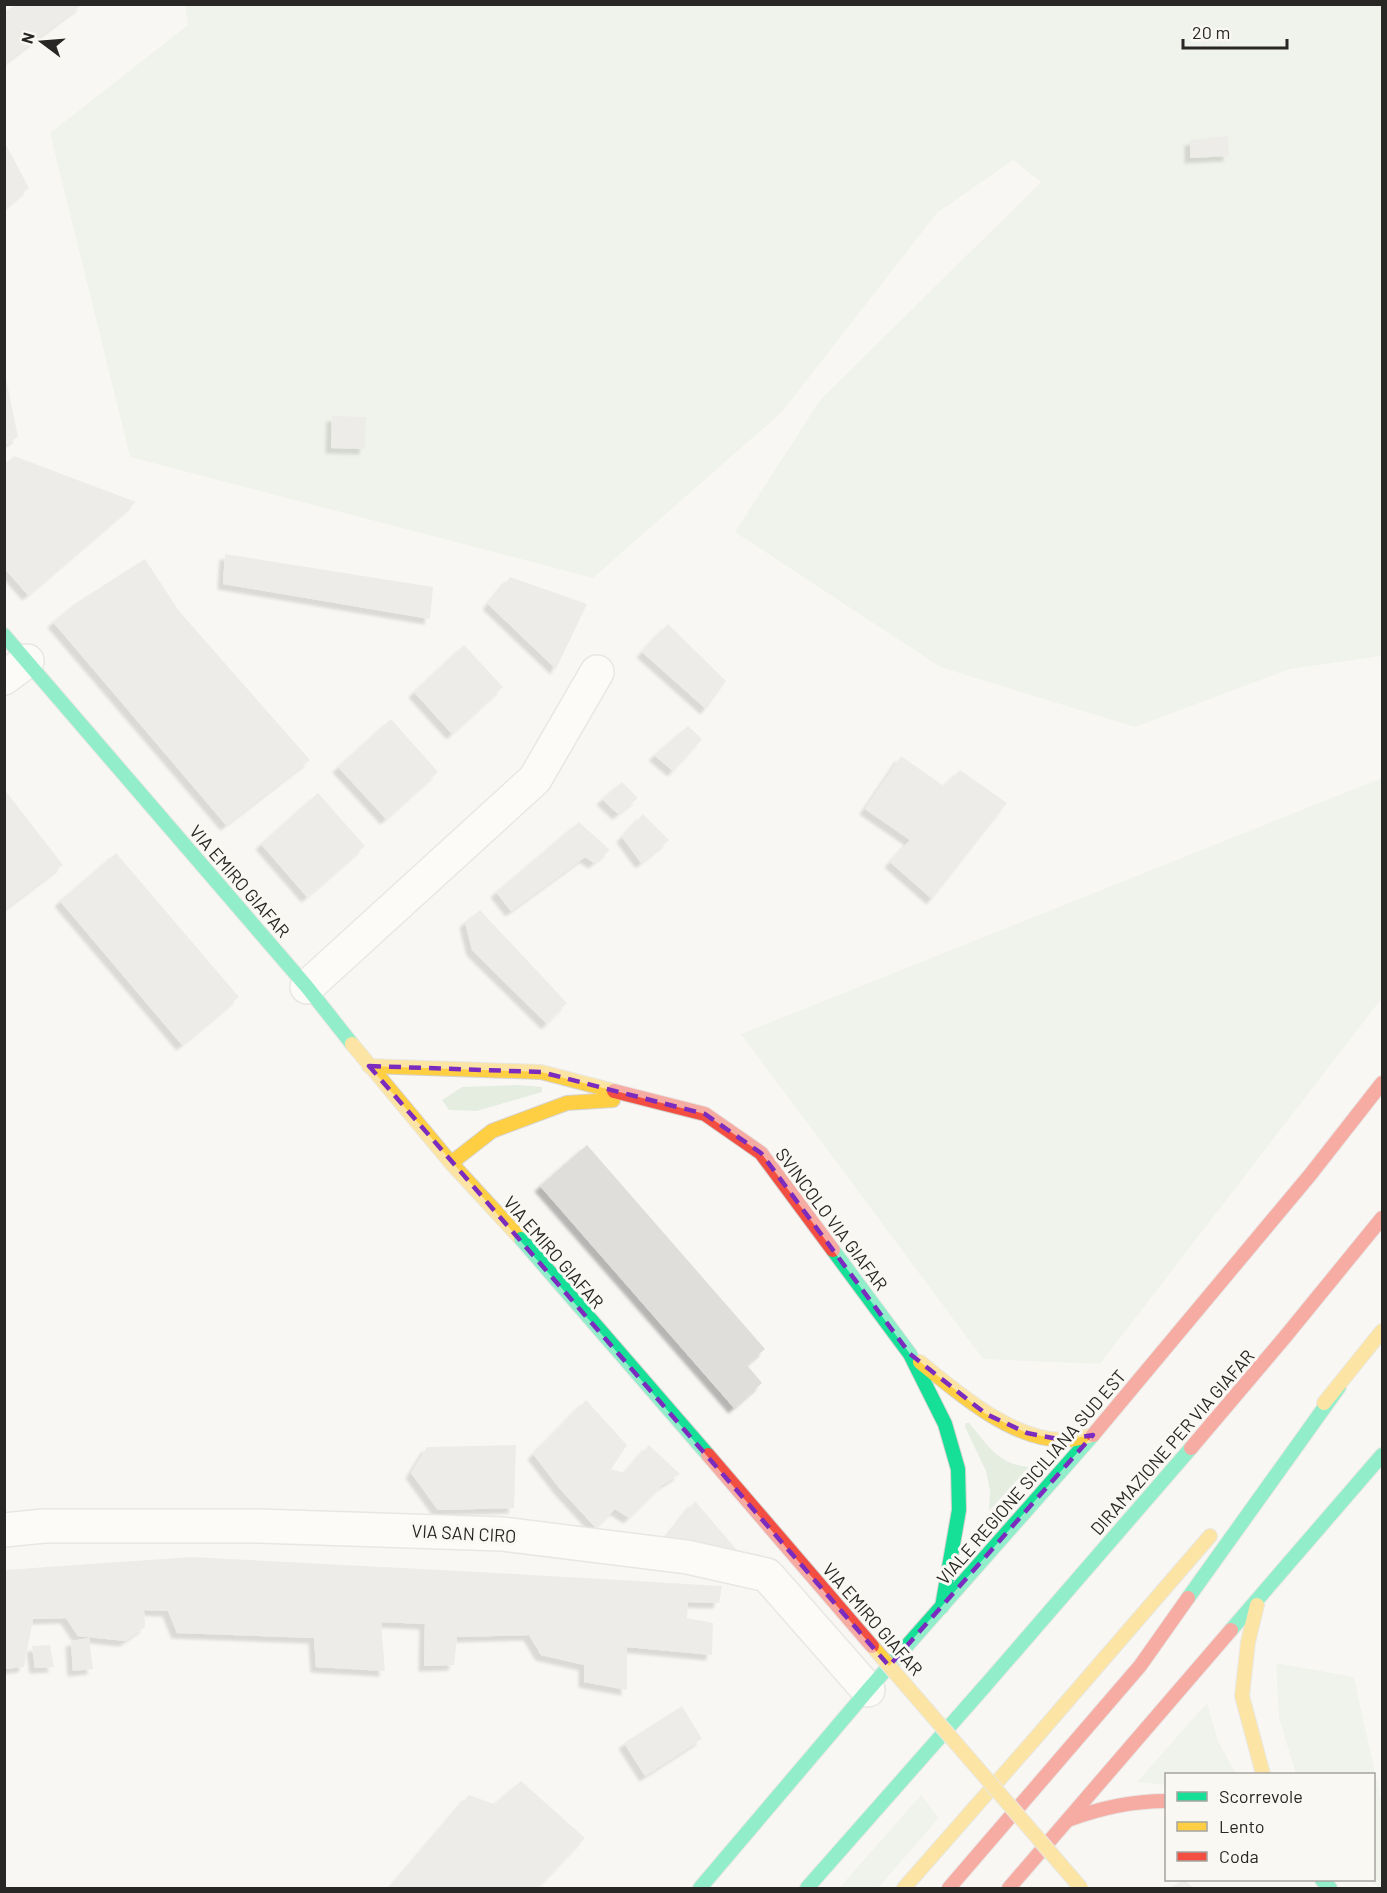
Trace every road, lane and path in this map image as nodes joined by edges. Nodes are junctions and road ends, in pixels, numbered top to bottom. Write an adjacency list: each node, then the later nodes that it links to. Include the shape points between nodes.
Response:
1 (4, 635): 2 (main road, VIA EMIRO GIAFAR)
2 (16, 670): 4 (main road, VIA EMIRO GIAFAR)
3 (597, 672): 4 (street, via 535,779)
4 (307, 987): 5 (main road, VIA EMIRO GIAFAR)
5 (369, 1066): 7 (main road, SVINCOLO VIA GIAFAR, via 541,1072); 8 (main road, VIA EMIRO GIAFAR)
6 (1383, 1083): 13 (main road, VIALE REGIONE SICILIANA SUD EST)
7 (643, 1098): 8 (main road, SVINCOLO VIA GIAFAR, via 567,1102 492,1131); 11 (main road, SVINCOLO VIA GIAFAR, via 705,1114 761,1153)
8 (451, 1163): 29 (main road, VIA EMIRO GIAFAR, bridge)
9 (1383, 1218): 25 (main road, DIRAMAZIONE PER VIA GIAFAR, via 1207,1431)
10 (1383, 1331): 12 (main road)
11 (910, 1354): 13 (main road, SVINCOLO VIA GIAFAR, via 986,1414 1028,1433 1063,1440); 19 (main road, SVINCOLO VIA GIAFAR, via 945,1424 958,1469 959,1510)
12 (1339, 1387): 15 (main road); 27 (main road, via 1140,1666)
13 (1093, 1435): 19 (main road, VIALE REGIONE SICILIANA SUD EST)
14 (1383, 1455): 18 (main road)
15 (1245, 1496)
16 (1221, 1523): 26 (main road)
17 (4, 1530): 20 (street, VIA SAN CIRO, via 44,1526 258,1526 502,1534 687,1557 767,1575)
18 (1258, 1601): 21 (main road, via 1248,1642 1242,1696); 23 (main road)
19 (942, 1606): 20 (main road, VIALE REGIONE SICILIANA SUD EST)
20 (868, 1689): 24 (main road, VIALE REGIONE SICILIANA SUD EST)
21 (1263, 1773)
22 (1165, 1801): 23 (main road, via 1131,1802)
23 (1068, 1820): 28 (main road)
24 (700, 1888)
25 (807, 1888)
26 (904, 1888)
27 (949, 1888)
28 (1009, 1888)
29 (1082, 1888)

